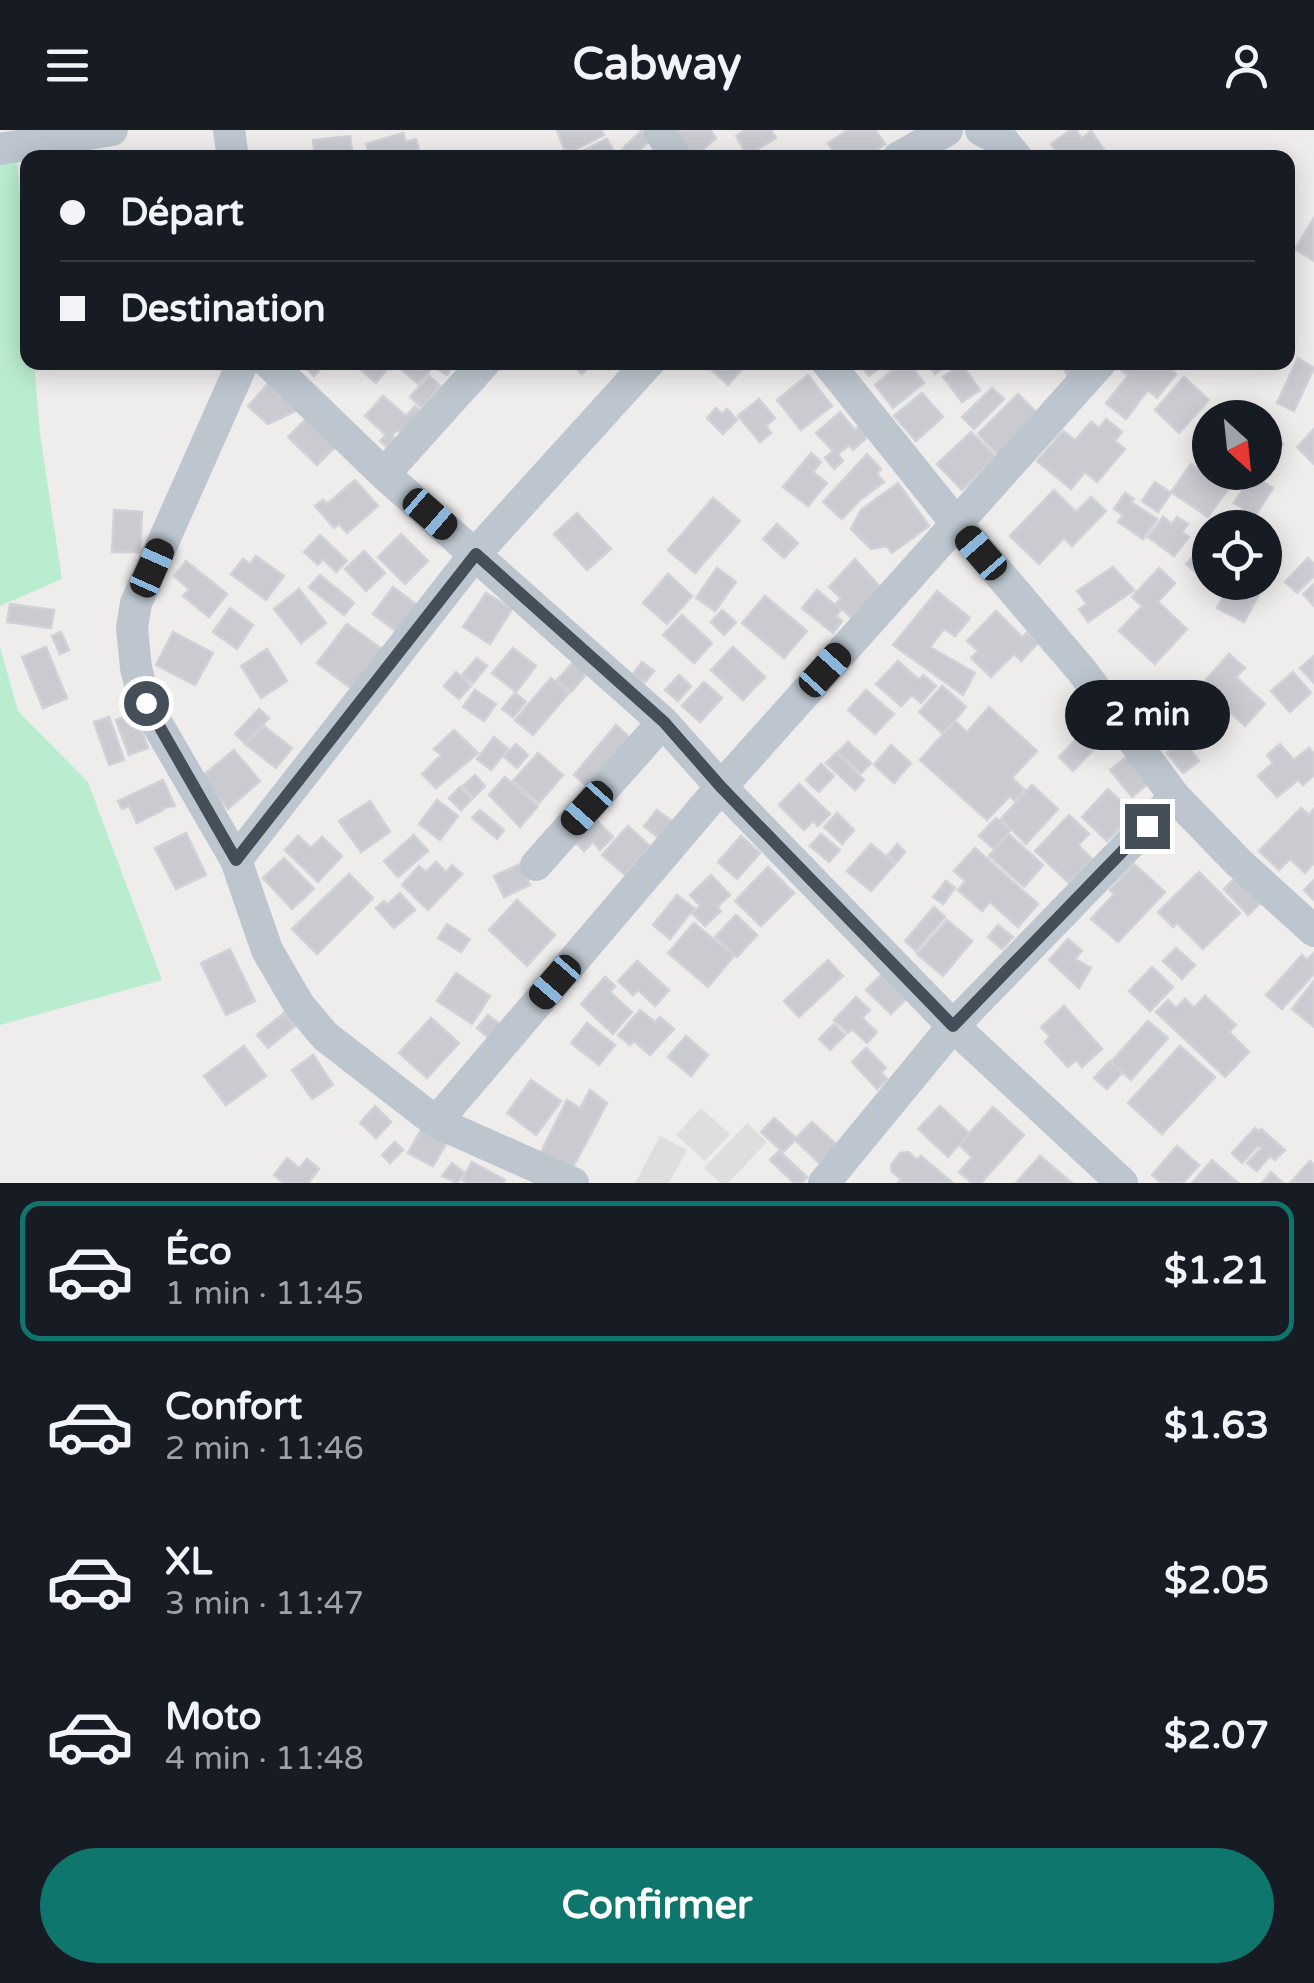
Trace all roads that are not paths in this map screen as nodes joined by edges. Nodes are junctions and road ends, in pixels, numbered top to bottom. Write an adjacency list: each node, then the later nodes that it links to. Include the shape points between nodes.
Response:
1 (112, 130): 4 (street)
2 (946, 130): 5 (street)
3 (981, 130): 6 (street)
4 (0, 150)
5 (912, 150)
6 (1010, 150)
7 (239, 370): 19 (street, via 136,603 132,628 146,703)
8 (276, 370): 13 (street)
9 (477, 370): 13 (street)
10 (642, 370): 15 (street)
11 (833, 370): 14 (street)
12 (1094, 370): 14 (street)
13 (384, 474): 15 (street)
14 (956, 524): 17 (street); 18 (street, via 1082,671)
15 (476, 554): 16 (street); 19 (street)
16 (664, 722): 17 (street); 20 (street)
17 (721, 787): 22 (street); 23 (street)
18 (1175, 797): 21 (street); 22 (street)
19 (236, 860): 23 (street, via 266,950 299,1006 325,1036)
20 (536, 865)
21 (1314, 931)
22 (953, 1026): 25 (street); 26 (street)
23 (436, 1122): 24 (street)
24 (573, 1183)
25 (824, 1183)
26 (1122, 1183)

